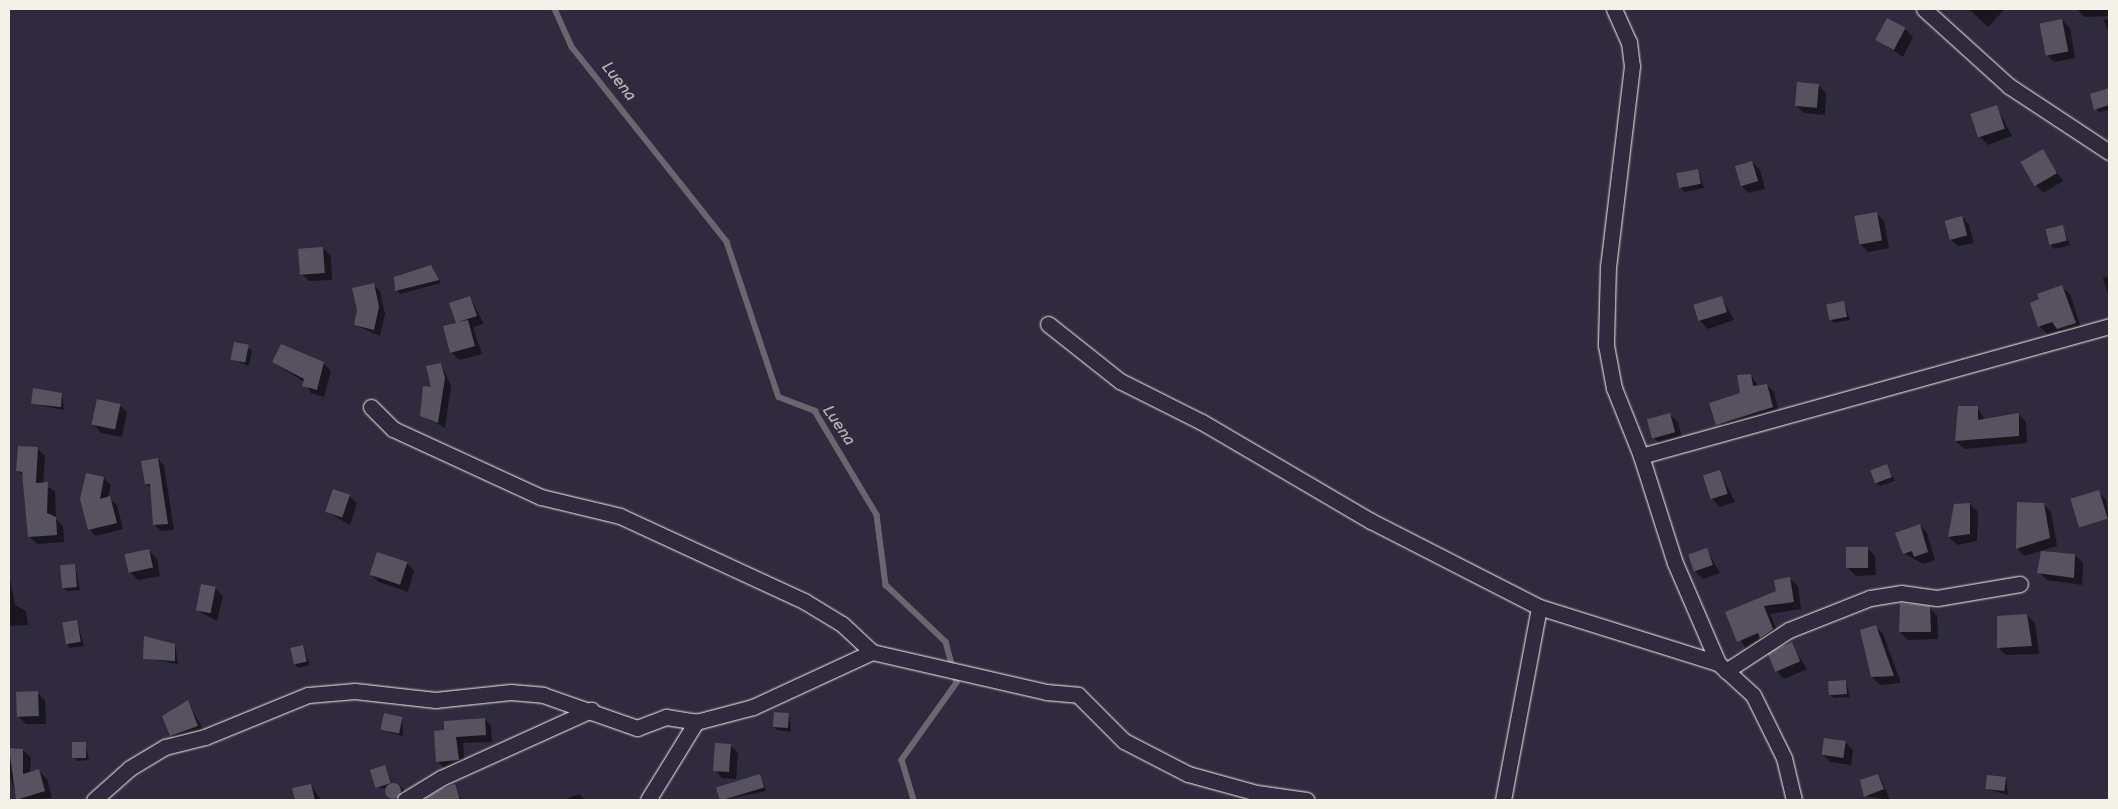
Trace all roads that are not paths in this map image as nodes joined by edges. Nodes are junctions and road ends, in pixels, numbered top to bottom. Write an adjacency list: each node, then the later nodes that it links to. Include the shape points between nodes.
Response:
1 (1614, 9): 7 (street, via 1629,42 1632,66 1615,182 1606,345 1614,388)
2 (1924, 9): 3 (street, via 2009,86)
3 (2109, 152)
4 (1048, 324): 9 (street, via 1120,381 1202,422 1371,521)
5 (2109, 326): 7 (street)
6 (371, 407): 10 (street, via 393,430 541,497 620,516 804,601 842,624)
7 (1642, 456): 11 (street, via 1675,563)
8 (2020, 584): 11 (street, via 1937,598 1901,593 1870,598 1789,630)
9 (1539, 607): 11 (street); 18 (street)
10 (872, 652): 13 (street, via 753,706); 17 (street, via 1078,695 1124,741 1188,774 1257,793)
11 (1722, 667): 19 (street, via 1753,695 1784,758)
12 (590, 710): 13 (street, via 631,728 678,716); 14 (street, via 543,695 511,692 435,700 355,691 308,695 205,737 165,747 130,768); 15 (street, via 441,778)
13 (696, 722): 16 (street)
14 (94, 800)
15 (405, 800)
16 (648, 800)
17 (1307, 800)
18 (1503, 800)
19 (1794, 800)

